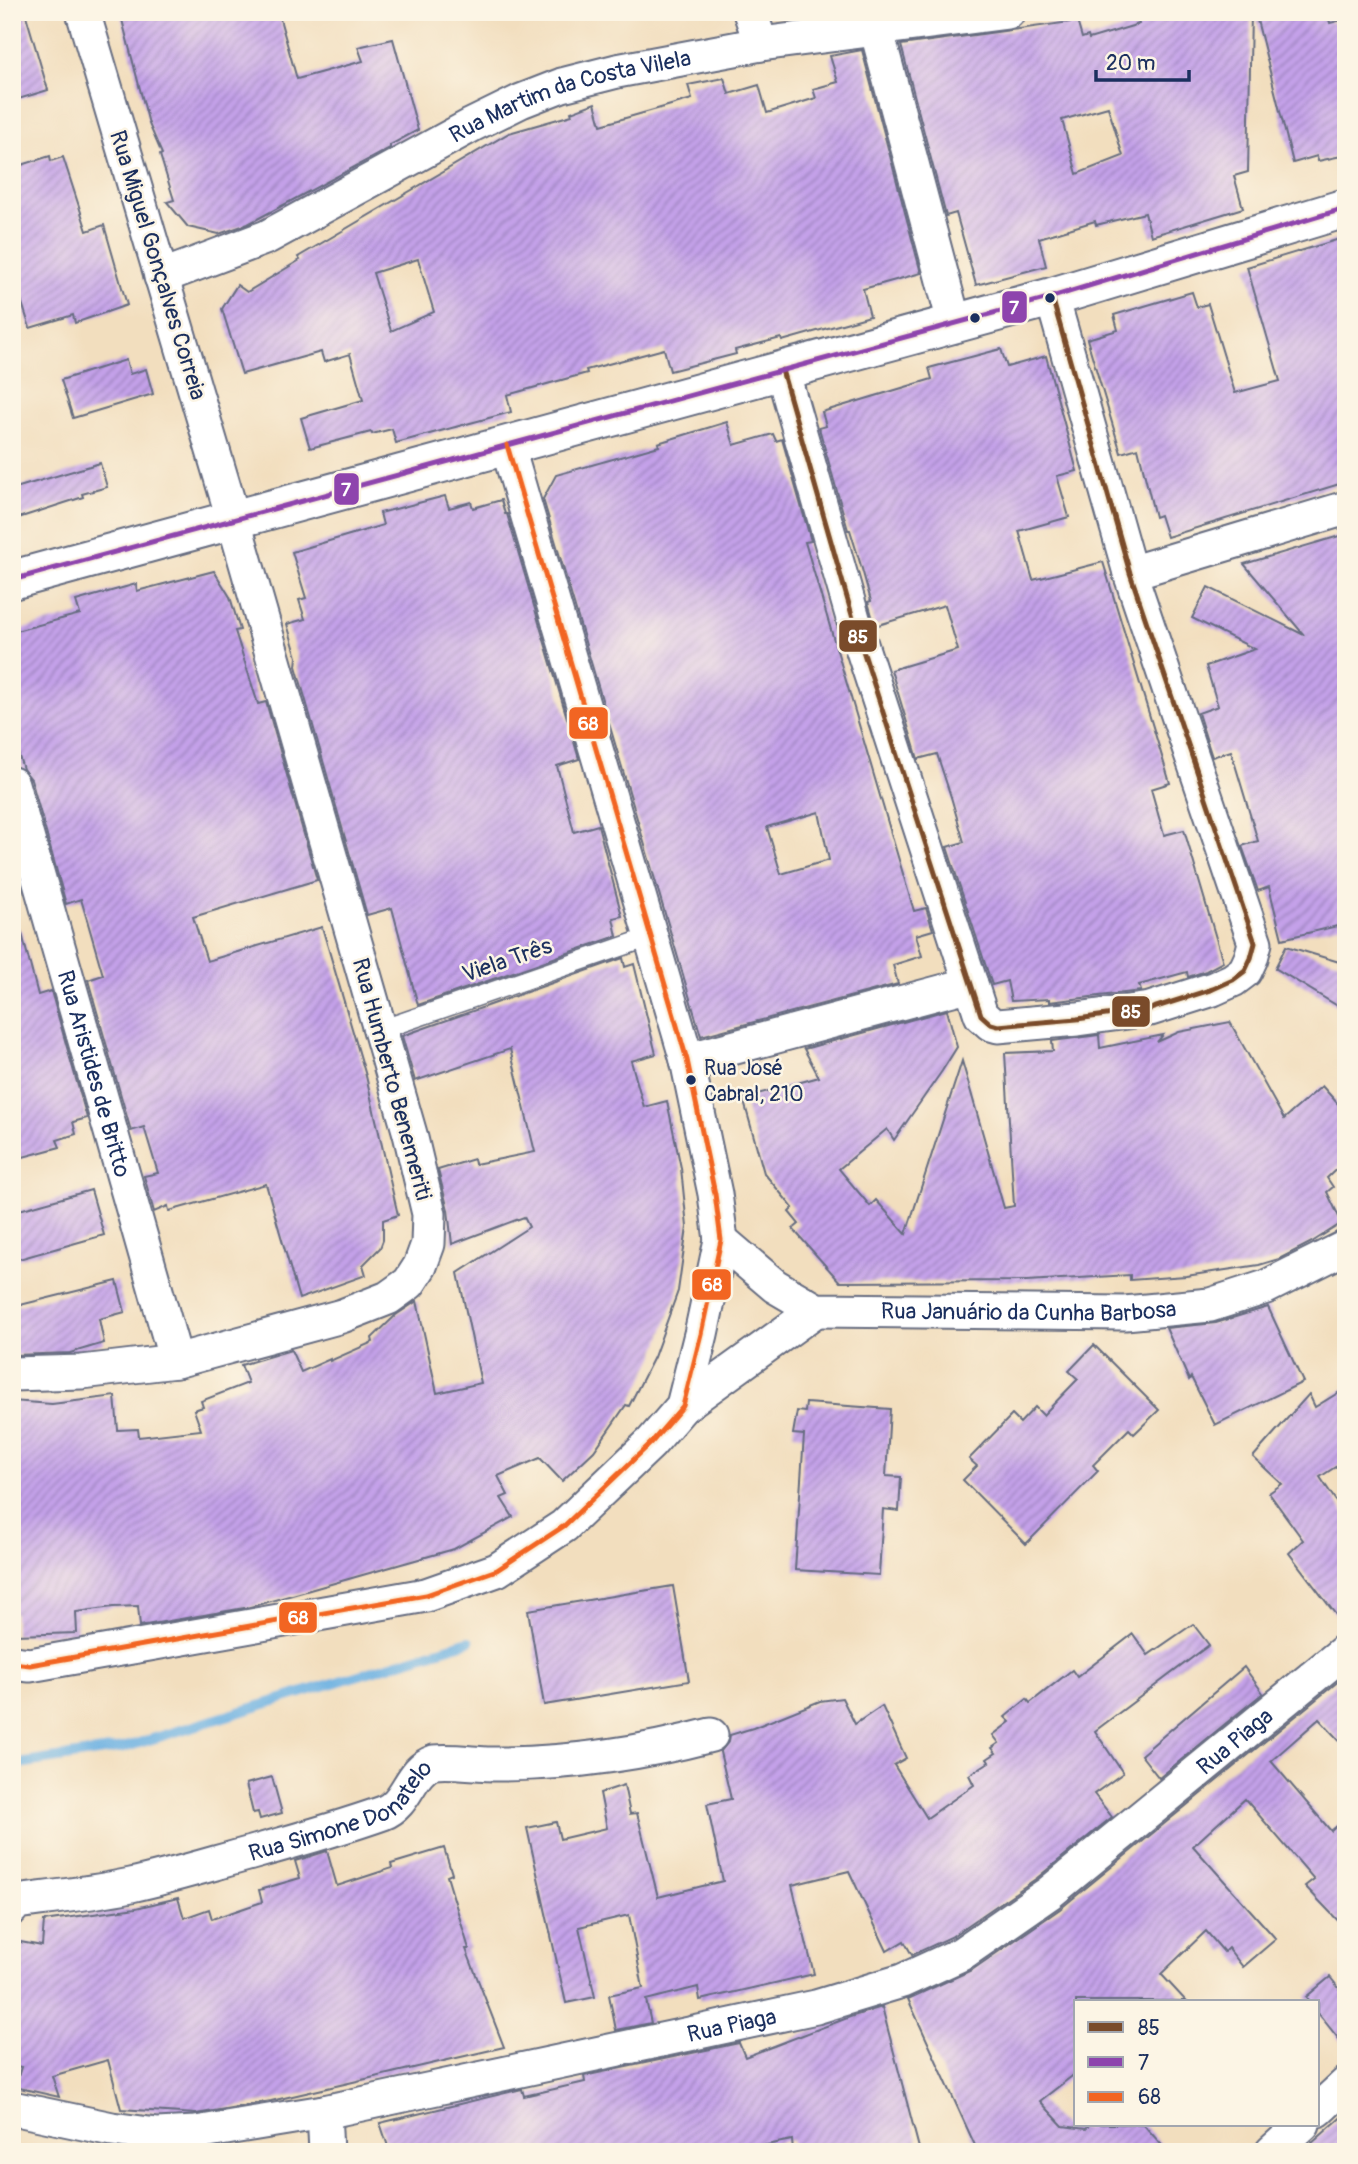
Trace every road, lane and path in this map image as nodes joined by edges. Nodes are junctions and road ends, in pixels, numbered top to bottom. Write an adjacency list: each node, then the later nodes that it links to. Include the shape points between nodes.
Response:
1 (83, 12): 7 (street, Rua Miguel Gonçalves Correia)
2 (750, 12): 5 (street)
3 (1008, 12): 4 (street, Rua Martim da Costa Vilela)
4 (876, 28): 5 (street, Rua Martim da Costa Vilela); 9 (street)
5 (761, 44): 7 (street, Rua Martim da Costa Vilela, via 562,85 472,125 267,237)
6 (1346, 208): 8 (street)
7 (161, 278): 13 (street, Rua Miguel Gonçalves Correia)
8 (1052, 297): 9 (street); 14 (street)
9 (954, 323): 10 (street)
10 (782, 370): 11 (street); 18 (street, via 856,629)
11 (507, 445): 13 (street); 17 (street)
12 (1346, 508): 14 (street)
13 (233, 518): 15 (street); 19 (street, Rua Humberto Benemeriti)
14 (1130, 573): 18 (street, via 1255,943 1251,958 1245,971 1233,980 1150,1009 1017,1025 998,1026 985,1020)
15 (12, 580)
16 (12, 784): 24 (street, Rua Aristides de Britto)
17 (650, 937): 19 (lane, Viela Três); 20 (street)
18 (971, 984): 20 (street)
19 (380, 1030): 24 (street, Rua Humberto Benemeriti, via 429,1214 428,1244 420,1266 409,1283 388,1298 342,1316)
20 (687, 1060): 21 (street)
21 (721, 1240): 23 (street, Rua Januário da Cunha Barbosa, via 775,1286); 26 (street)
22 (1346, 1247): 23 (street, Rua Januário da Cunha Barbosa, via 1266,1287 1210,1304 1125,1313)
23 (816, 1310): 26 (street)
24 (176, 1362): 25 (street, Rua Humberto Benemeriti)
25 (12, 1374)
26 (683, 1406): 28 (street, via 564,1526 497,1570 426,1595 30,1665)
27 (1346, 1650): 34 (street, Rua Piaga, via 1049,1893 961,1954 902,1981 816,2007)
28 (12, 1663)
29 (711, 1735): 30 (street, Rua Simone Donatelo, via 584,1760 434,1762 419,1772 402,1799 386,1812 175,1874 15,1902)
30 (12, 1908)
31 (1346, 2084): 33 (street)
32 (12, 2108): 34 (street, Rua Piaga, via 157,2134 196,2133)
33 (1320, 2108)
34 (324, 2112): 36 (street)
35 (1301, 2126): 37 (street)
36 (326, 2152)
37 (1272, 2152)

